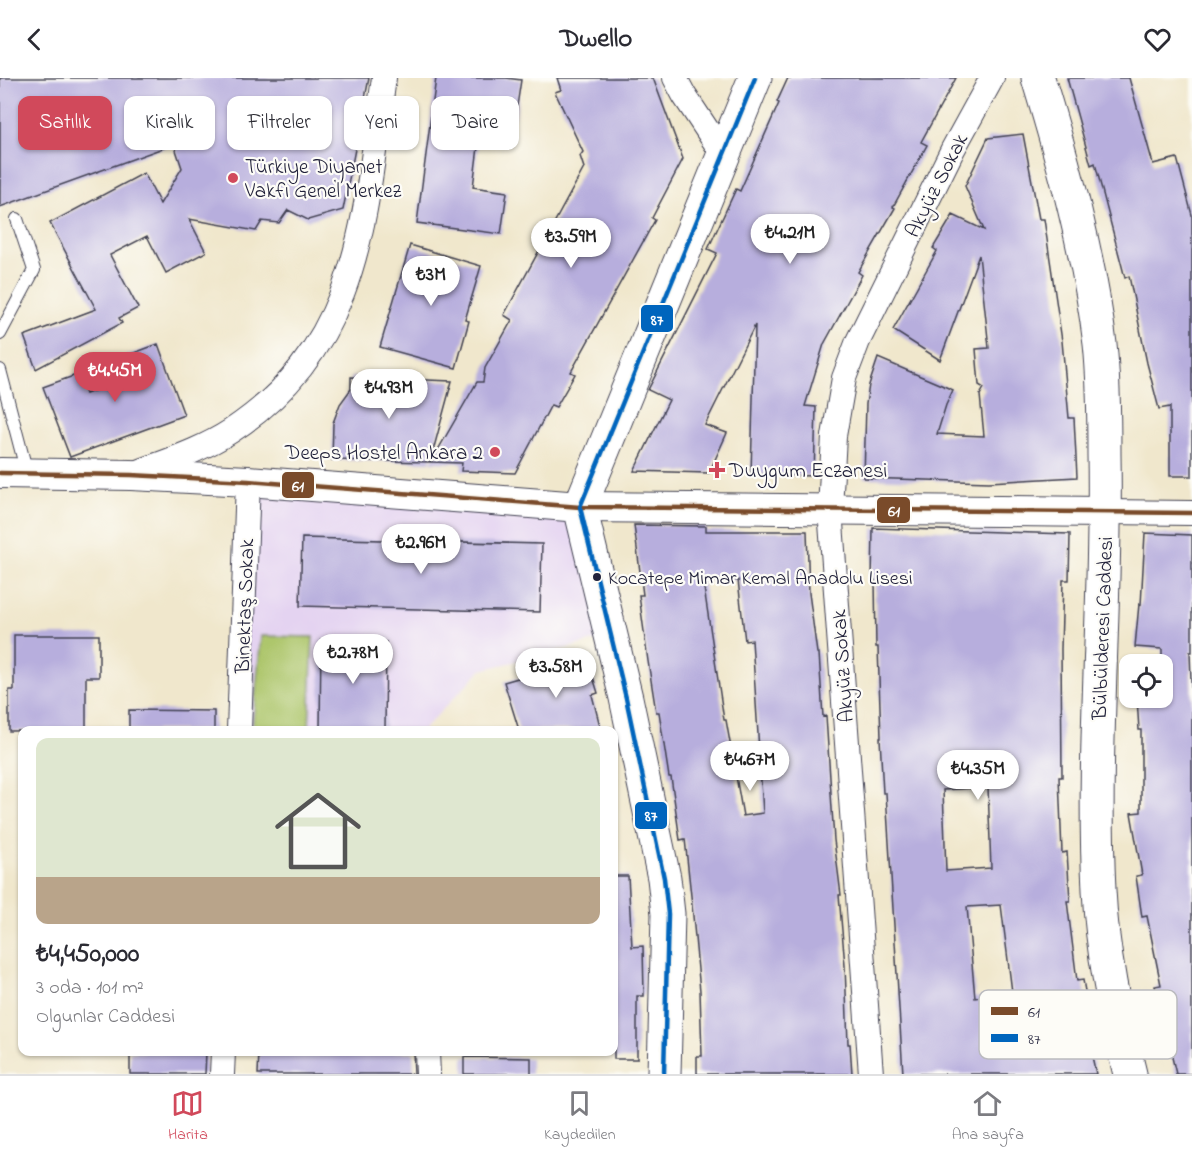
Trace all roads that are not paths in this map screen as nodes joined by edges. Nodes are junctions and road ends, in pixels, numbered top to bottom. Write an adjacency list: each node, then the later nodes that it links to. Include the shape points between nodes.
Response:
1 (384, 78): 11 (street, via 370,180 354,256 340,303 311,354 275,396 230,432)
2 (675, 78): 6 (street)
3 (755, 78): 6 (main road)
4 (992, 78): 14 (street, Akyüz Sokak, via 858,341 844,378 834,436)
5 (1038, 78): 15 (main road, Bülbülderesi Caddesi, via 1069,190 1093,302 1101,366)
6 (723, 154): 13 (main road)
7 (17, 219): 8 (lane, via 34,270)
8 (0, 334)
9 (0, 370): 10 (lane)
10 (14, 473): 11 (street)
11 (131, 475): 12 (street)
12 (248, 481): 13 (street); 17 (street, Binektaş Sokak)
13 (580, 507): 14 (street); 24 (main road, via 664,878 668,914)
14 (830, 509): 15 (street); 25 (street, Akyüz Sokak)
15 (1106, 512): 16 (street); 18 (main road, Bülbülderesi Caddesi, via 1097,779 1099,892)
16 (1192, 513)
17 (239, 726)
18 (1111, 990)
19 (223, 1056): 22 (street)
20 (428, 1056): 23 (street)
21 (1126, 1059): 26 (main road, Bülbülderesi Caddesi)
22 (222, 1074)
23 (428, 1074)
24 (664, 1074)
25 (871, 1074)
26 (1130, 1074)

